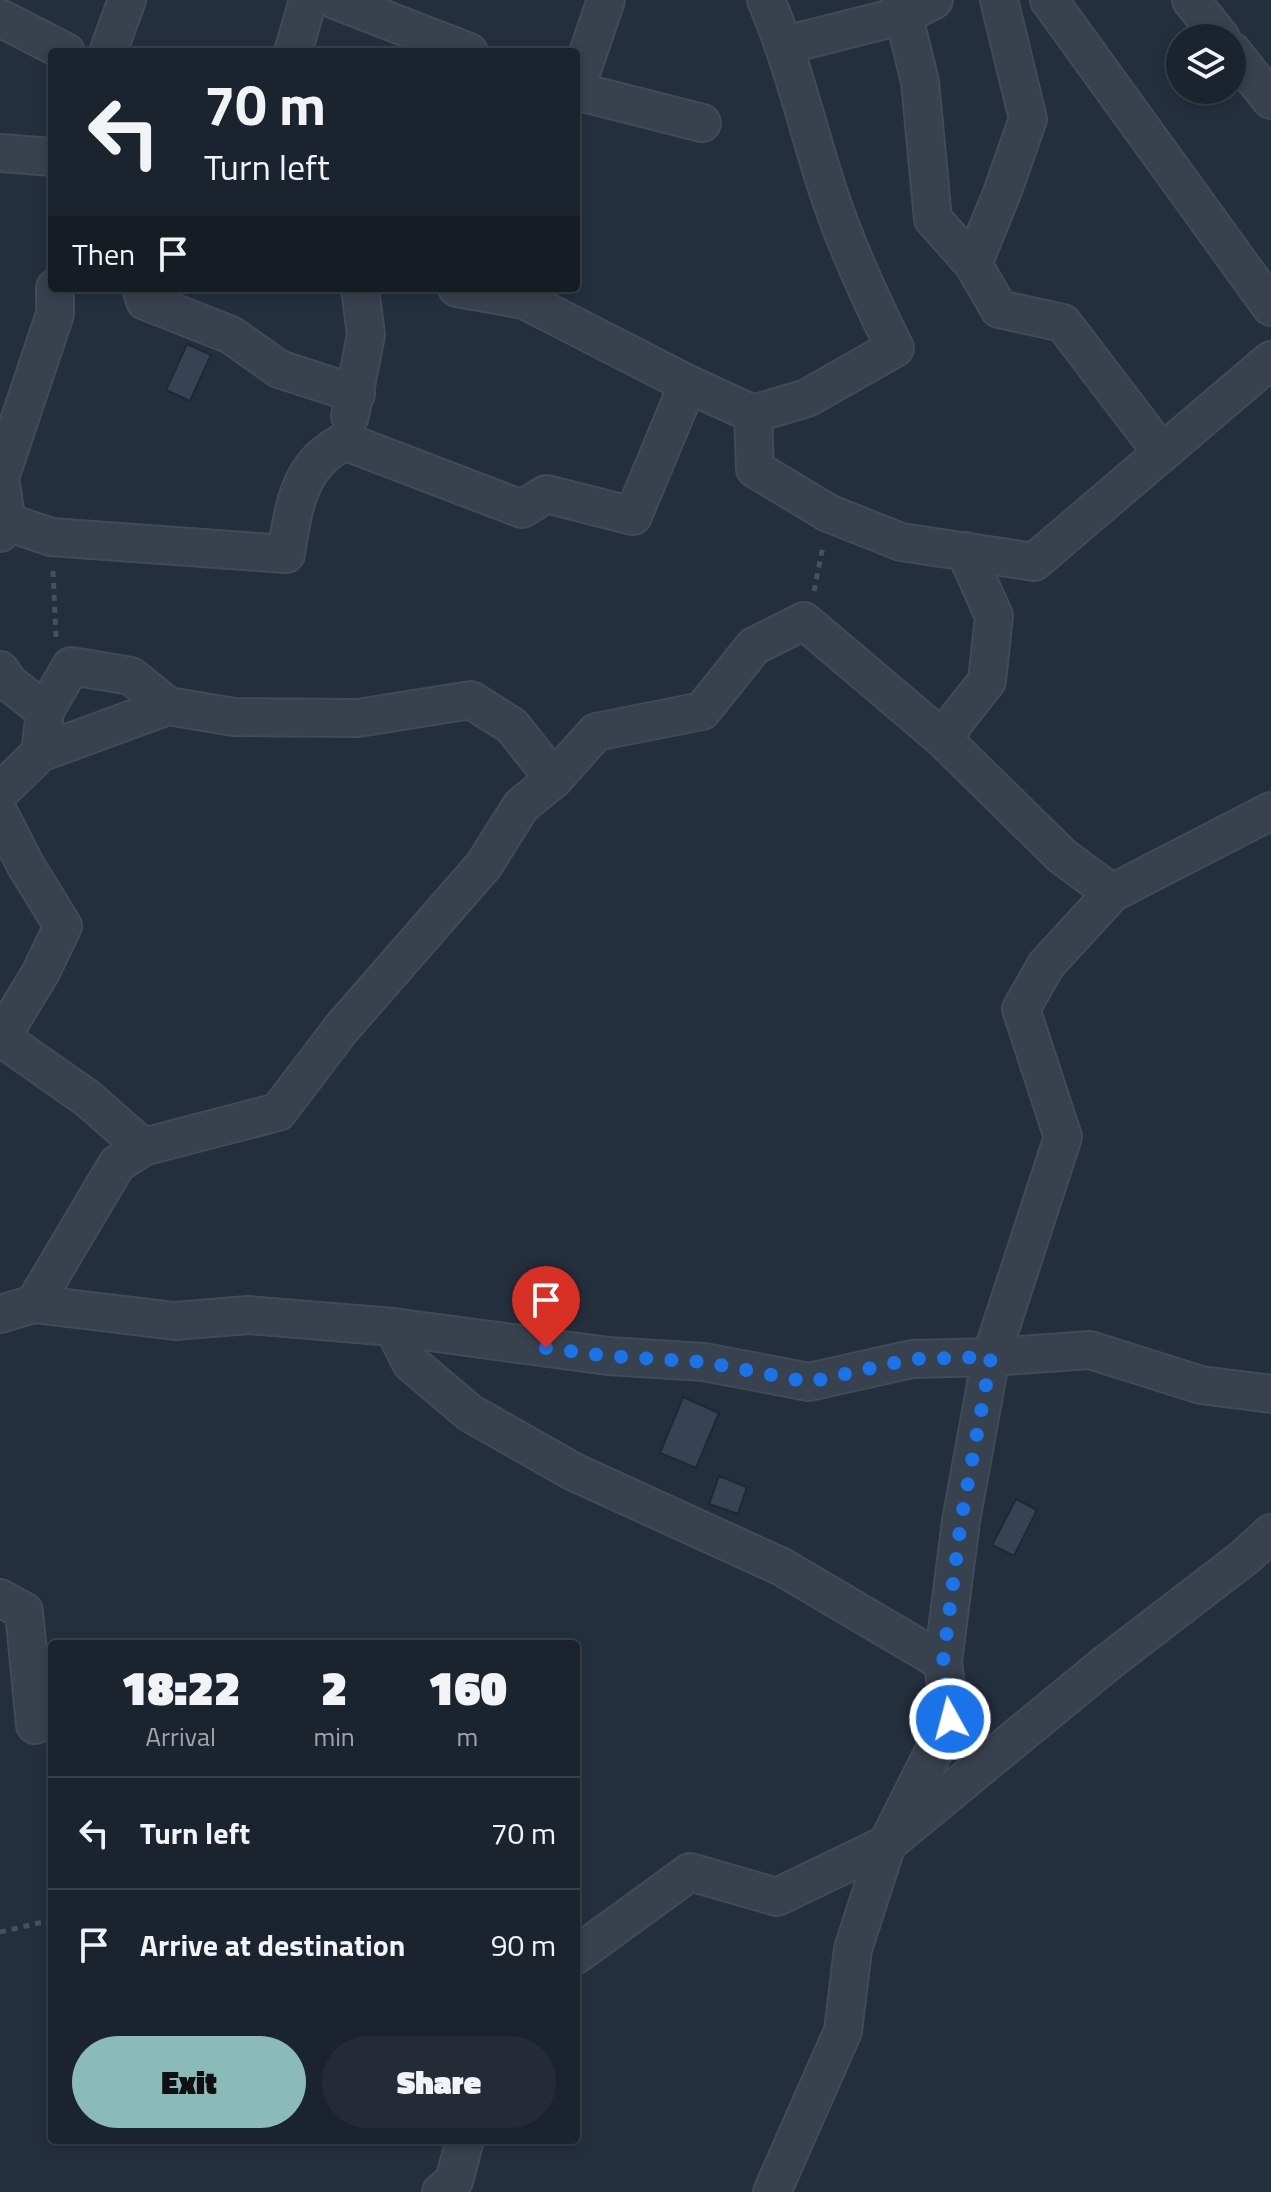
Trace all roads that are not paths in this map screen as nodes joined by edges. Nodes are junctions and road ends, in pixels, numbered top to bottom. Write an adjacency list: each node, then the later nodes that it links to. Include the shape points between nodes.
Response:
1 (127, 0): 14 (street)
2 (308, 0): 15 (street)
3 (335, 0): 16 (street)
4 (606, 0): 18 (street)
5 (766, 0): 12 (street)
6 (999, 0): 24 (street, via 1028,119)
7 (1049, 0): 29 (street)
8 (1191, 0): 11 (street)
9 (913, 5): 12 (street); 24 (street, via 933,219)
10 (0, 18): 13 (street)
11 (1210, 24)
12 (786, 45): 33 (street, via 828,189 866,290 895,348 807,398)
13 (58, 48)
14 (109, 48)
15 (294, 48)
16 (459, 48)
17 (1246, 69): 20 (street)
18 (580, 77)
19 (580, 90): 21 (street)
20 (1271, 100)
21 (702, 123)
22 (0, 153): 23 (street)
23 (48, 157)
24 (973, 264): 35 (street, via 999,309 1063,323)
25 (55, 292): 36 (street, via 55,314 0,478)
26 (142, 292): 32 (street, via 145,301 231,335 279,369)
27 (361, 292): 32 (street, via 366,335)
28 (479, 292): 31 (street, via 524,300)
29 (1271, 307)
30 (1271, 360): 35 (street)
31 (688, 384): 33 (street); 34 (street, via 633,516 546,494 522,509)
32 (356, 394): 34 (street)
33 (753, 414): 37 (street, via 755,469 828,513 901,542)
34 (344, 441): 36 (street, via 307,475 286,554 51,537)
35 (1162, 453): 37 (street, via 1034,562)
36 (4, 528)
37 (965, 551): 41 (street, via 994,616 987,681)
38 (0, 670): 40 (street)
39 (168, 706): 40 (street, via 131,676 71,666); 42 (street); 43 (street, via 234,717 358,718 471,700 512,726)
40 (45, 711): 42 (street)
41 (942, 738): 43 (street, via 804,621 754,646 702,711 596,732); 47 (street, via 1062,856)
42 (40, 753): 44 (street)
43 (554, 779): 49 (street, via 521,806 484,865 341,1029 278,1112)
44 (0, 792)
45 (1271, 811): 47 (street)
46 (0, 815): 48 (street, via 63,926)
47 (1112, 893): 53 (street, via 1046,965 1021,1009 1063,1137)
48 (1, 1038): 49 (street, via 87,1098)
49 (143, 1147): 50 (street, via 117,1164)
50 (34, 1304): 51 (street); 52 (street, via 175,1321 248,1315)
51 (0, 1314)
52 (393, 1327): 53 (street, via 608,1356 704,1362 809,1382 912,1359); 57 (street, via 411,1363 470,1413 574,1472 782,1567)
53 (991, 1357): 54 (street, via 1090,1350 1201,1385); 57 (street, via 961,1521)
54 (1271, 1394)
55 (1271, 1533): 59 (street)
56 (0, 1598): 58 (street, via 24,1611)
57 (943, 1662): 59 (street, via 950,1719)
58 (35, 1725)
59 (887, 1844): 60 (street, via 777,1897 690,1872); 63 (street, via 853,1949 843,2031)
60 (580, 1952)
61 (464, 2144): 62 (street, via 454,2181)
62 (441, 2192)
63 (772, 2192)

